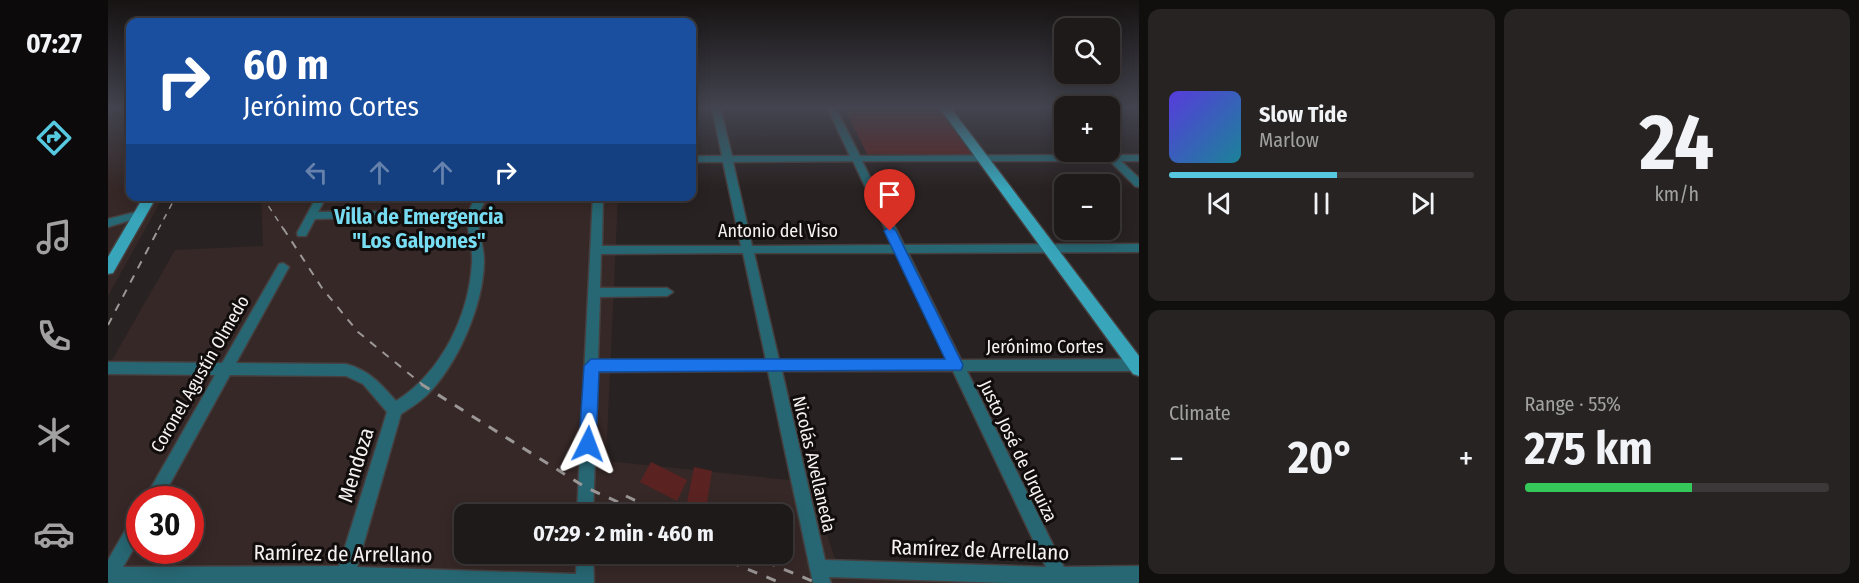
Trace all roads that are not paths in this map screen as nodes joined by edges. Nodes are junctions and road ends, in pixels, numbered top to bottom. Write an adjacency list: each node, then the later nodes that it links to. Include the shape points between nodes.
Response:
1 (722, 134): 8 (street, Nicolás Avellaneda)
2 (844, 134): 9 (street, Justo José de Urquiza)
3 (964, 134): 10 (main road)
4 (1120, 156): 6 (street)
5 (1054, 157): 10 (street)
6 (1139, 158)
7 (696, 159): 8 (street)
8 (728, 159): 9 (street); 24 (street, Nicolás Avellaneda)
9 (856, 159): 10 (street); 25 (street, Justo José de Urquiza)
10 (983, 159): 22 (main road)
11 (1116, 162): 12 (street)
12 (1139, 184)
13 (148, 201): 17 (main road)
14 (319, 201): 19 (street)
15 (479, 201): 37 (street, via 472,209 470,220 478,245 478,264 469,307 454,344 422,391)
16 (598, 201): 26 (street)
17 (140, 214): 20 (street); 28 (main road)
18 (393, 214): 19 (street)
19 (311, 216): 21 (street)
20 (108, 223)
21 (302, 233)
22 (1049, 248): 23 (street, Antonio del Viso); 25 (street, Antonio del Viso); 34 (main road)
23 (1139, 248)
24 (748, 249): 25 (street, Antonio del Viso); 26 (street, Antonio del Viso); 31 (street, Nicolás Avellaneda)
25 (898, 249): 32 (street, Justo José de Urquiza)
26 (596, 250): 30 (street)
27 (283, 267): 36 (street, Coronel Agustín Olmedo)
28 (108, 269)
29 (667, 292): 30 (street)
30 (594, 293): 33 (street)
31 (774, 365): 32 (street, Jerónimo Cortes); 33 (street, Jerónimo Cortes); 44 (street, Nicolás Avellaneda)
32 (956, 365): 34 (street, Jerónimo Cortes); 46 (street, Justo José de Urquiza)
33 (591, 366): 39 (street)
34 (1138, 366)
35 (108, 368): 36 (street)
36 (226, 368): 37 (street, Mendoza, via 358,372); 38 (street, Coronel Agustín Olmedo)
37 (395, 410): 45 (street, Mendoza)
38 (160, 486)
39 (585, 504)
40 (126, 545): 43 (street)
41 (585, 564): 48 (street)
42 (1139, 575): 46 (street, Ramírez de Arrellano)
43 (108, 576): 45 (street, Ramírez de Arrellano)
44 (821, 576): 46 (street, Ramírez de Arrellano)
45 (344, 579): 47 (street, Ramírez de Arrellano)
46 (1061, 579)
47 (577, 583)
48 (585, 583)

